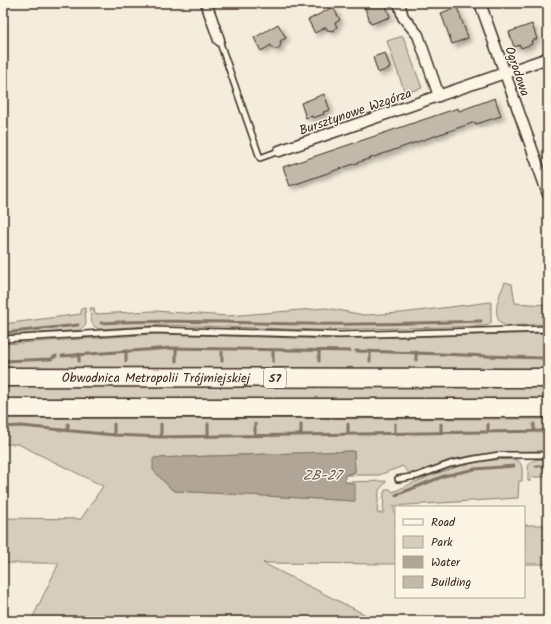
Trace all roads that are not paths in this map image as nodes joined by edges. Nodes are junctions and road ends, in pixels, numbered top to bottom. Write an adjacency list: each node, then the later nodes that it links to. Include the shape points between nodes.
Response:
1 (206, 3): 4 (street)
2 (399, 3): 7 (street, via 403,17 418,35)
3 (480, 3): 6 (street, Ogrodowa)
4 (219, 40): 8 (lane, via 260,158)
5 (548, 58): 6 (street, Bursztynowe Wzgórza)
6 (505, 73): 7 (street, Bursztynowe Wzgórza); 9 (street, Ogrodowa)
7 (439, 96): 8 (street, Bursztynowe Wzgórza)
8 (279, 151)
9 (548, 194)
10 (548, 329): 11 (lane, via 339,334 151,330)
11 (3, 340)
12 (3, 377): 13 (highway, Obwodnica Metropolii Trójmiejskiej / S7)
13 (548, 378)
14 (3, 408): 15 (highway)
15 (548, 408)
16 (548, 455): 17 (lane, via 499,455 450,464 417,476)
17 (398, 479)

